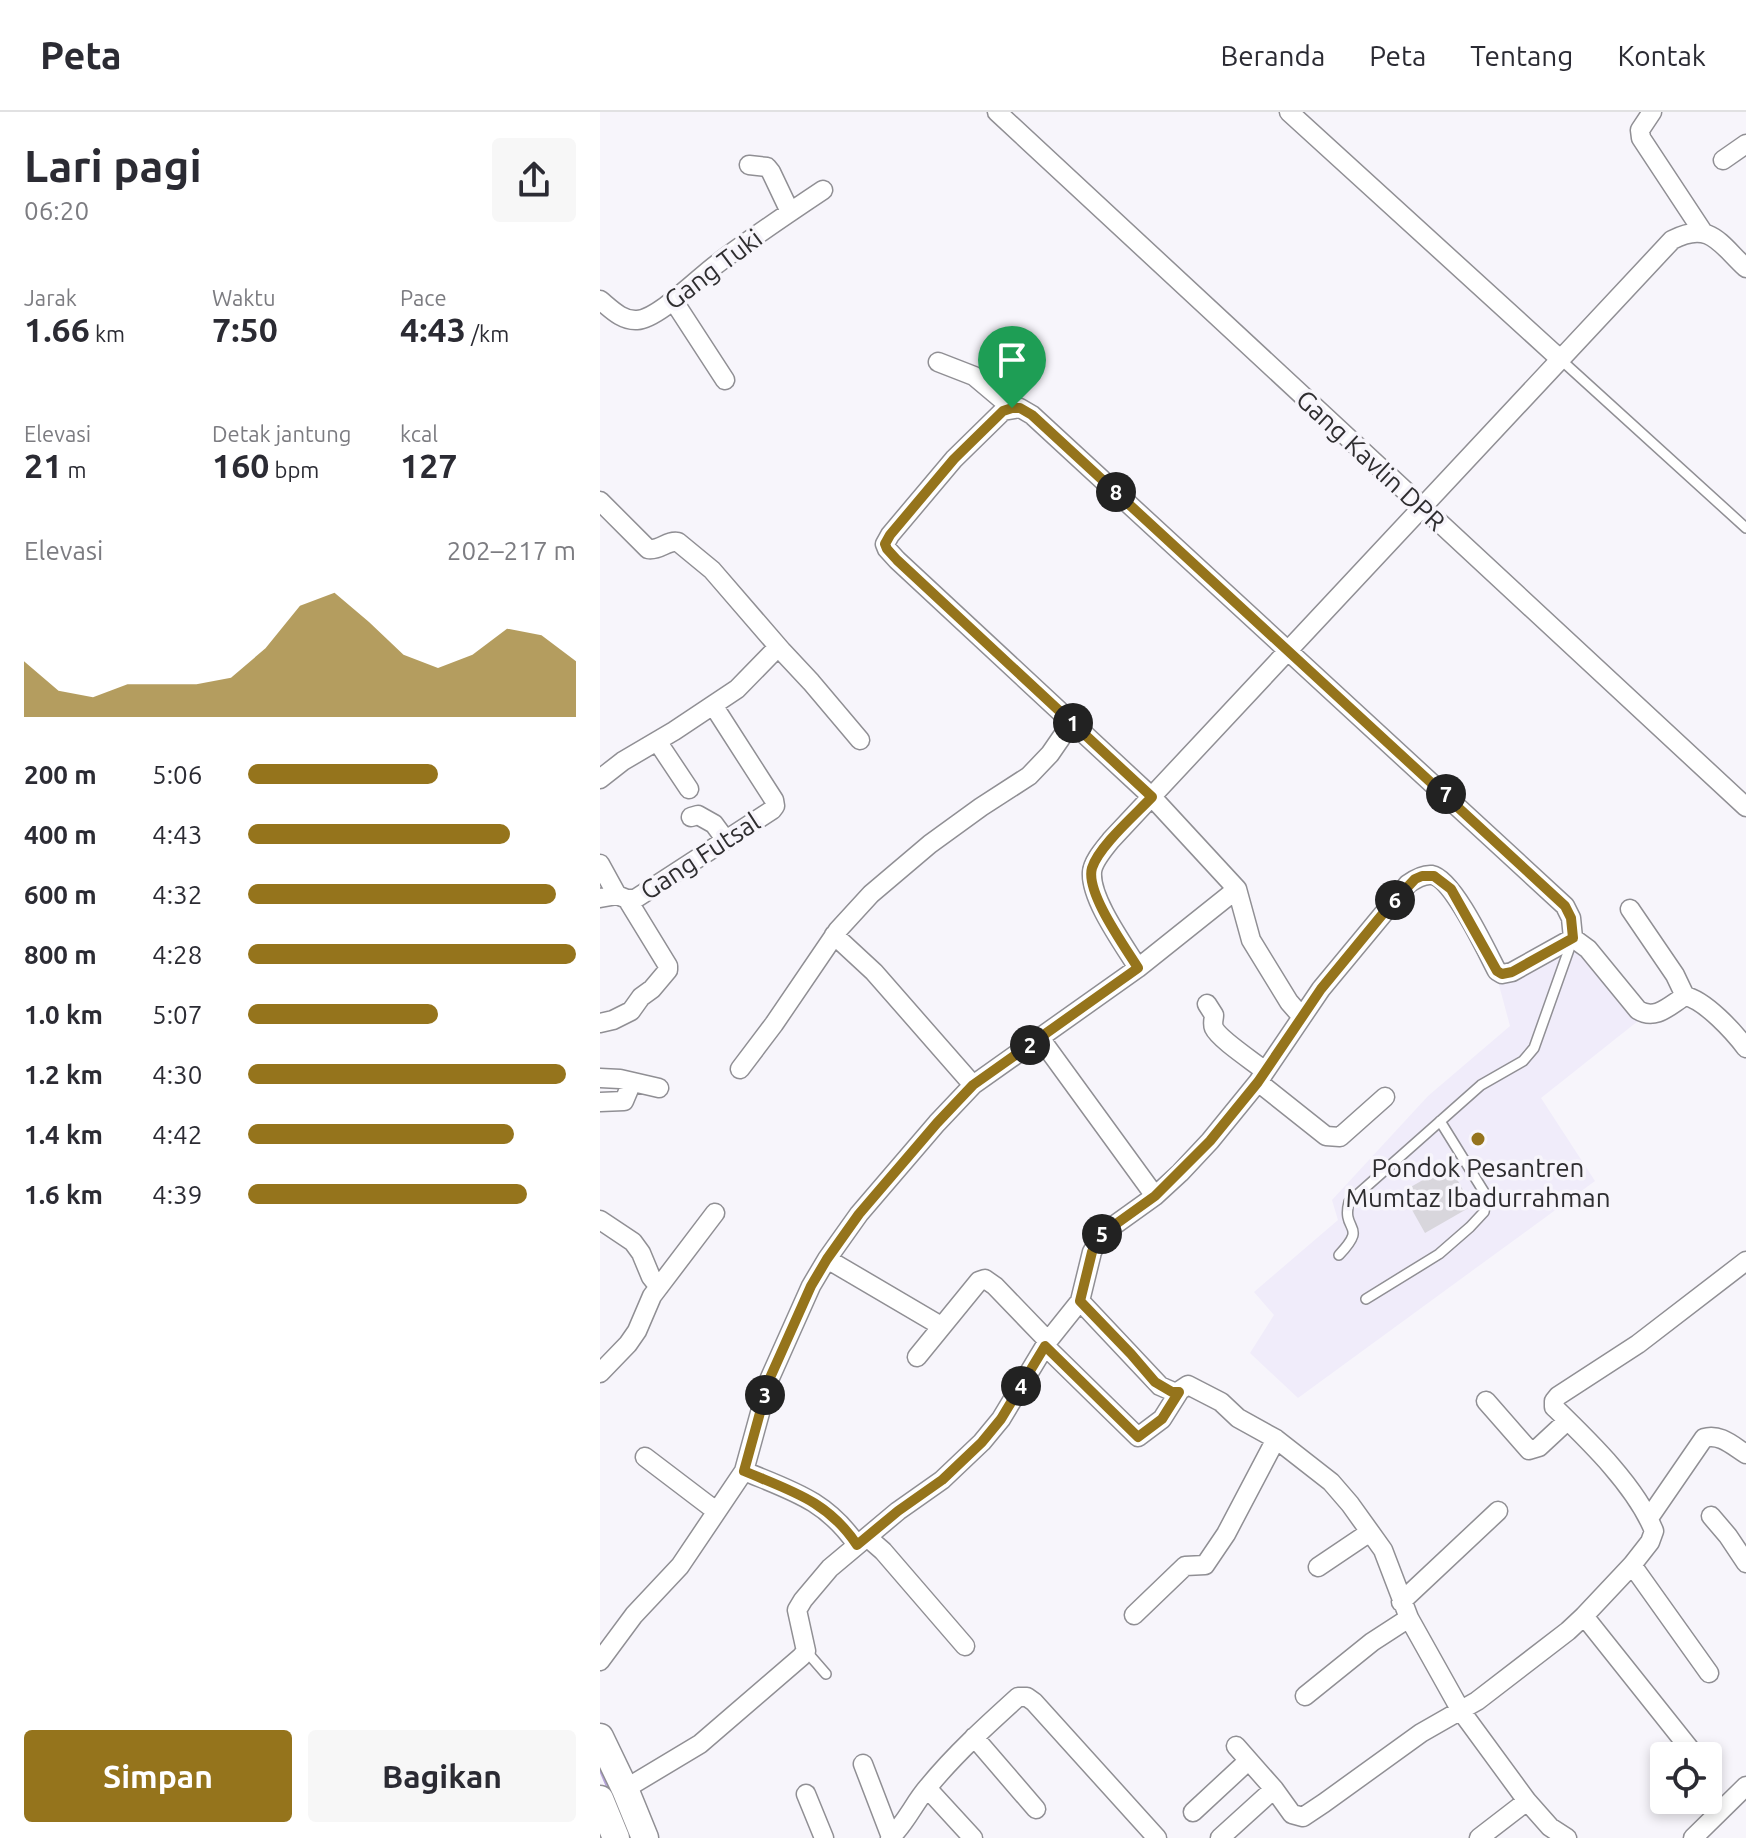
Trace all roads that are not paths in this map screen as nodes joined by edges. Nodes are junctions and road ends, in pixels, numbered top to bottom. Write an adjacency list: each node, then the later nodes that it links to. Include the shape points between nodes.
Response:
1 (997, 112): 18 (street, Gang Kavlin DPR)
2 (1289, 112): 13 (street)
3 (1652, 112): 9 (street, via 1640,130 1641,138)
4 (1746, 144): 5 (street)
5 (1723, 160)
6 (749, 165): 8 (street, via 767,167)
7 (823, 190): 8 (street, Gang Tuki)
8 (790, 212): 12 (street, Gang Tuki)
9 (1703, 232): 10 (street); 13 (street, via 1672,240)
10 (1746, 268)
11 (600, 300): 12 (street, Gang Tuki, via 619,315 638,320)
12 (673, 300): 15 (street)
13 (1560, 359): 18 (street); 19 (lane)
14 (938, 362): 16 (street, via 974,376)
15 (725, 380)
16 (1012, 408): 21 (street, via 1032,415); 23 (street, via 954,459 885,544)
17 (600, 501): 20 (street, via 648,549 672,542 684,546 712,570)
18 (1421, 507): 21 (street); 29 (street, Gang Kavlin DPR)
19 (1746, 528)
20 (778, 647): 22 (street, via 737,689); 24 (street)
21 (1288, 651): 28 (street); 37 (street, via 1565,906)
22 (713, 705): 25 (street); 31 (street, Gang Futsal, via 775,806)
23 (1072, 722): 28 (street); 36 (street, via 1029,776 930,844 871,894)
24 (860, 740)
25 (657, 741): 26 (street); 27 (street)
26 (600, 779)
27 (689, 789)
28 (1152, 797): 33 (street); 38 (street, via 1091,870 1098,903)
29 (1746, 807)
30 (691, 817): 31 (street, via 714,824)
31 (725, 839): 34 (street, Gang Futsal, via 635,899)
32 (600, 864): 34 (street)
33 (1237, 889): 38 (street); 41 (street, via 1251,940)
34 (615, 898): 42 (street, via 668,970 631,1011)
35 (1630, 909): 39 (street)
36 (834, 935): 45 (street); 49 (street, via 874,972)
37 (1573, 938): 39 (street, via 1645,1015); 41 (street, via 1502,974 1451,889 1434,876 1422,876 1408,884); 53 (lane, via 1534,1048)
38 (1138, 968): 43 (street)
39 (1685, 996): 44 (street, via 1707,1008)
40 (1207, 1004): 46 (street, via 1215,1029)
41 (1302, 1017): 46 (street)
42 (600, 1023)
43 (1040, 1038): 49 (street); 54 (street)
44 (1746, 1048)
45 (740, 1069)
46 (1261, 1076): 51 (street, via 1314,1128 1335,1138); 54 (street, via 1210,1141)
47 (600, 1078): 48 (street)
48 (632, 1082): 50 (street); 52 (street, via 624,1101)
49 (973, 1085): 58 (street, via 859,1214)
50 (659, 1088)
51 (1385, 1097)
52 (600, 1102)
53 (1440, 1121): 57 (lane, via 1349,1202 1347,1216 1355,1233); 61 (lane, via 1484,1192 1484,1212 1439,1254)
54 (1155, 1196): 62 (street, via 1102,1234)
55 (715, 1213): 60 (street)
56 (600, 1220): 60 (street, via 633,1242)
57 (1339, 1255)
58 (827, 1259): 63 (street); 73 (street, via 769,1380)
59 (1746, 1261): 69 (street, via 1638,1344 1558,1396 1554,1407)
60 (659, 1287): 66 (street, via 637,1331)
61 (1366, 1299)
62 (1080, 1301): 64 (street); 67 (street, via 1155,1382)
63 (941, 1326): 64 (street, via 985,1279); 65 (street)
64 (1046, 1343): 67 (street, via 1138,1437 1162,1419); 79 (street, via 982,1442)
65 (917, 1357)
66 (600, 1373)
67 (1179, 1392): 70 (street, via 1188,1385)
68 (1486, 1401): 69 (street, via 1529,1450)
69 (1567, 1421): 77 (street, via 1613,1468)
70 (1276, 1439): 78 (street, via 1331,1482); 84 (street, via 1205,1565 1185,1566)
71 (1746, 1454): 77 (street, via 1717,1436 1704,1438)
72 (645, 1457): 74 (street)
73 (744, 1471): 74 (street); 79 (street, via 820,1505)
74 (716, 1511): 88 (street, via 680,1566)
75 (1498, 1511): 83 (street)
76 (1711, 1516): 80 (street)
77 (1649, 1518): 81 (street, via 1654,1531)
78 (1370, 1532): 82 (street); 83 (street, via 1383,1550)
79 (862, 1541): 86 (street, via 883,1551); 87 (street, via 830,1568 797,1610)
80 (1746, 1563)
81 (1632, 1565): 85 (street); 89 (street)
82 (1318, 1567)
83 (1405, 1610): 91 (street); 92 (street)
84 (1134, 1615)
85 (1584, 1616): 92 (street); 95 (street)
86 (965, 1646)
87 (806, 1651): 90 (lane); 99 (street, via 700,1744)
88 (600, 1661)
89 (1709, 1673)
90 (826, 1674)
91 (1305, 1696)
92 (1461, 1711): 100 (street, via 1421,1733 1303,1817 1292,1814); 103 (street)
93 (600, 1737): 99 (street)
94 (974, 1737): 98 (street); 104 (street); 111 (street, via 1018,1697 1027,1697)
95 (1684, 1742)
96 (863, 1764): 109 (street)
97 (1746, 1786): 115 (street)
98 (927, 1788): 109 (street); 110 (street)
99 (625, 1789): 107 (street)
100 (1274, 1789): 105 (street, via 1242,1754); 112 (street)
101 (806, 1794): 108 (street)
102 (600, 1799): 106 (street)
103 (1527, 1801): 113 (street); 114 (street)
104 (1036, 1809)
105 (1193, 1812)
106 (616, 1838)
107 (645, 1838)
108 (824, 1838)
109 (891, 1838)
110 (973, 1838)
111 (1157, 1838)
112 (1220, 1838)
113 (1479, 1838)
114 (1567, 1838)
115 (1693, 1838)

